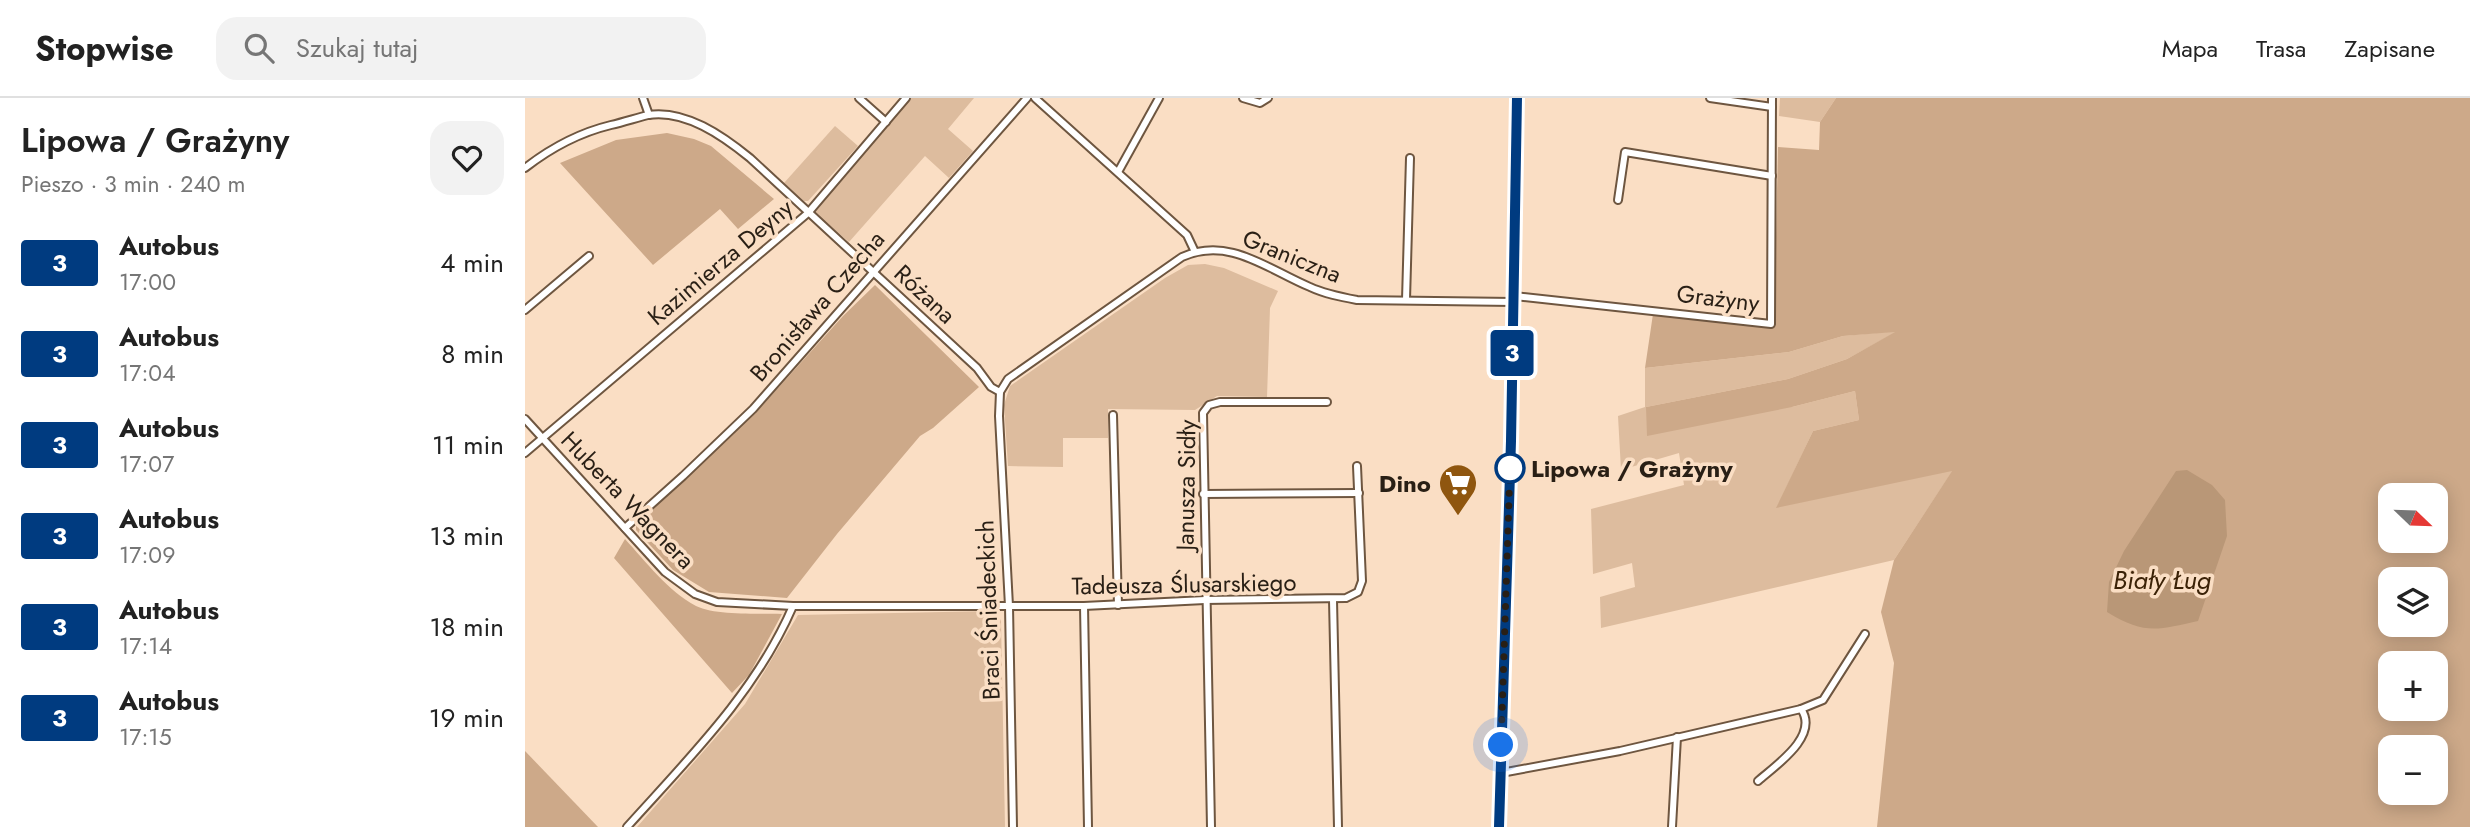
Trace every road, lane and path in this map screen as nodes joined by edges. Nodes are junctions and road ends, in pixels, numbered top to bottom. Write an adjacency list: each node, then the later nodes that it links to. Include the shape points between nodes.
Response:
1 (643, 98): 13 (street)
2 (859, 98): 14 (street)
3 (906, 98): 14 (street, Kazimierza Deyny)
4 (1027, 98): 23 (street, Bronisława Czecha)
5 (1035, 98): 17 (street)
6 (1159, 98): 17 (street)
7 (1243, 98): 8 (street, via 1260,103)
8 (1268, 98)
9 (1517, 98): 24 (main road)
10 (1710, 98): 12 (street)
11 (1772, 98): 12 (street, Grażyny)
12 (1772, 107): 18 (street, Grażyny)
13 (649, 115): 16 (street, Różana, via 580,134); 20 (street, Różana, via 682,118 725,139)
14 (886, 122): 20 (street, Kazimierza Deyny)
15 (1410, 158): 25 (street)
16 (525, 168)
17 (1118, 172): 21 (street, via 1187,236)
18 (1772, 176): 19 (street, via 1625,152); 24 (street, Grażyny, via 1771,324)
19 (1618, 200)
20 (808, 213): 23 (street, Różana); 31 (street, Kazimierza Deyny)
21 (1195, 251): 25 (street, Graniczna, via 1229,250 1339,297); 27 (street, via 1020,369)
22 (589, 256): 26 (street)
23 (873, 272): 27 (street, Różana); 36 (street, Bronisława Czecha, via 753,408)
24 (1514, 299): 25 (street, Graniczna); 46 (main road)
25 (1406, 300)
26 (525, 310)
27 (1000, 392): 41 (street, Braci Śniadeckich)
28 (1327, 402): 35 (street, Janusza Sidły, via 1209,405 1201,419)
29 (1113, 415): 39 (street)
30 (525, 419): 31 (street, Huberta Wagnera)
31 (542, 438): 32 (street, Kazimierza Deyny); 36 (street, Huberta Wagnera)
32 (525, 453)
33 (1357, 466): 34 (street)
34 (1359, 493): 35 (street); 38 (street, Tadeusza Ślusarskiego, via 1362,581 1358,592)
35 (1203, 494): 37 (street, Janusza Sidły)
36 (625, 528): 40 (street, Huberta Wagnera, via 665,572 695,594 717,602)
37 (1205, 600): 38 (street, Tadeusza Ślusarskiego); 39 (street, Tadeusza Ślusarskiego); 51 (street, Janusza Sidły)
38 (1333, 600): 52 (street)
39 (1118, 605): 42 (street, Tadeusza Ślusarskiego)
40 (793, 606): 41 (street, Huberta Wagnera); 48 (street, via 758,671 725,717)
41 (1009, 606): 42 (street, Tadeusza Ślusarskiego); 49 (street, Braci Śniadeckich)
42 (1084, 606): 50 (street)
43 (1865, 634): 44 (street, via 1823,701)
44 (1801, 709): 45 (street); 47 (street, via 1805,718 1799,744)
45 (1677, 737): 46 (street); 54 (street)
46 (1501, 773): 53 (main road)
47 (1758, 781)
48 (627, 827)
49 (1013, 827)
50 (1088, 827)
51 (1211, 827)
52 (1338, 827)
53 (1499, 827)
54 (1672, 827)

